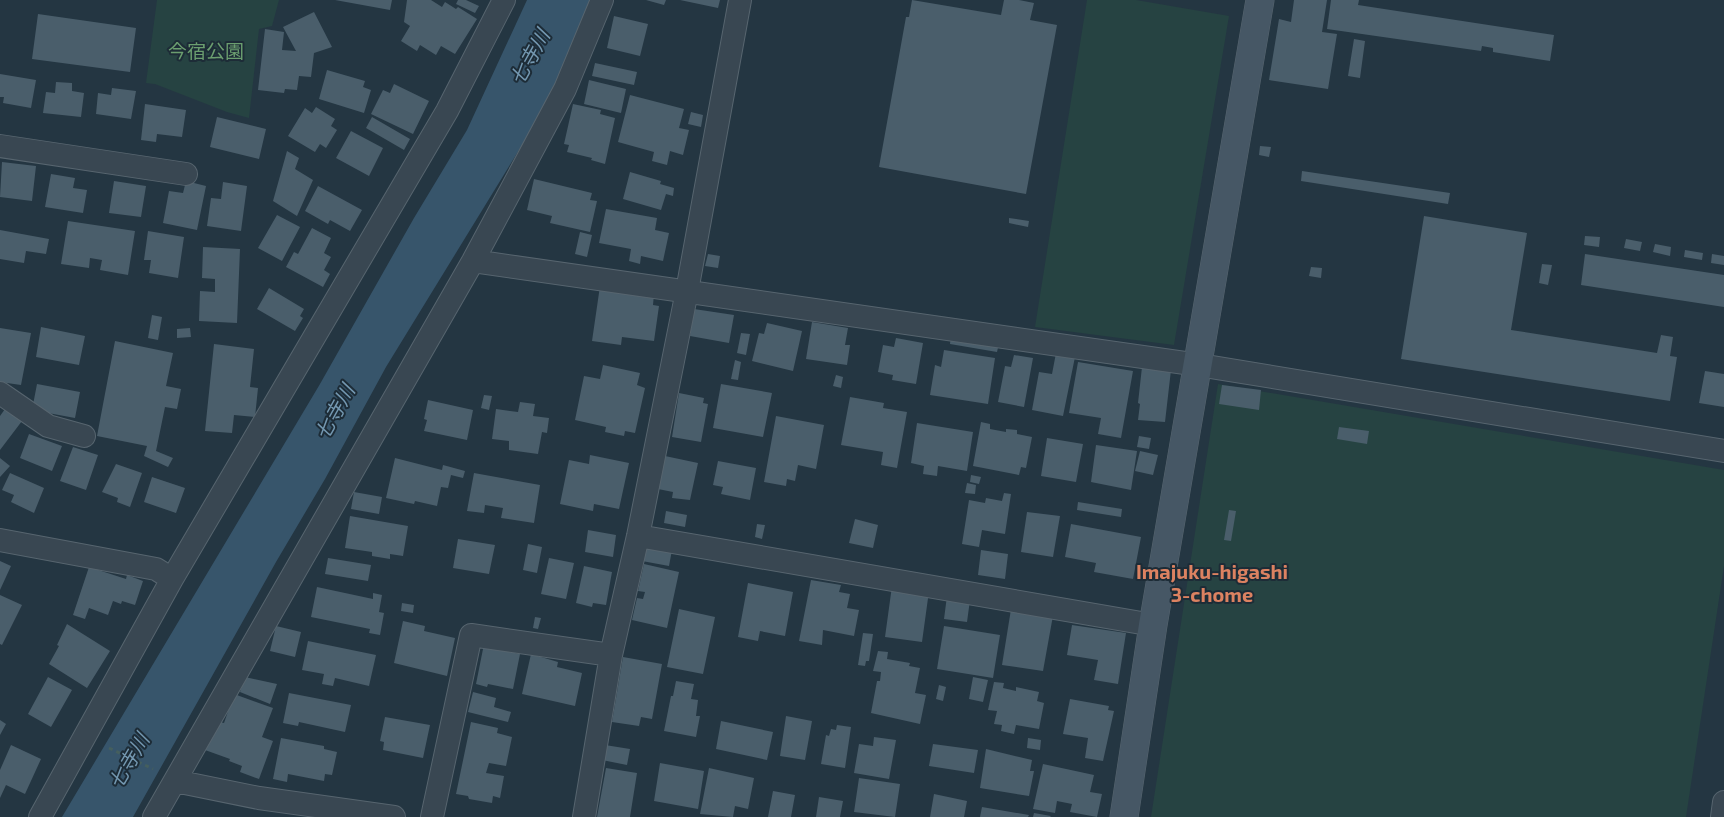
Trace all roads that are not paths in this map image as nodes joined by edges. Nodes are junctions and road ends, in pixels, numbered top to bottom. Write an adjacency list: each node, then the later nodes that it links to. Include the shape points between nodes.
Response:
1 (504, 0): 15 (street, via 447,111)
2 (602, 0): 7 (street, via 565,89)
3 (740, 0): 8 (street)
4 (1258, 0): 9 (street)
5 (0, 146): 6 (street)
6 (186, 174)
7 (473, 261): 8 (street); 18 (street)
8 (687, 290): 9 (street); 13 (street)
9 (1199, 365): 12 (street); 16 (street)
10 (0, 392): 11 (street, via 48,426)
11 (84, 436)
12 (1724, 451)
13 (638, 536): 16 (street); 17 (street)
14 (0, 540): 15 (street, via 156,570)
15 (172, 579): 21 (street)
16 (1153, 625): 26 (street)
17 (611, 656): 24 (street, via 471,635); 25 (street)
18 (176, 781): 20 (street); 22 (street)
19 (1724, 802): 27 (street)
20 (258, 808): 23 (street)
21 (40, 817)
22 (154, 817)
23 (394, 817)
24 (432, 817)
25 (584, 817)
26 (1124, 817)
27 (1722, 817)

